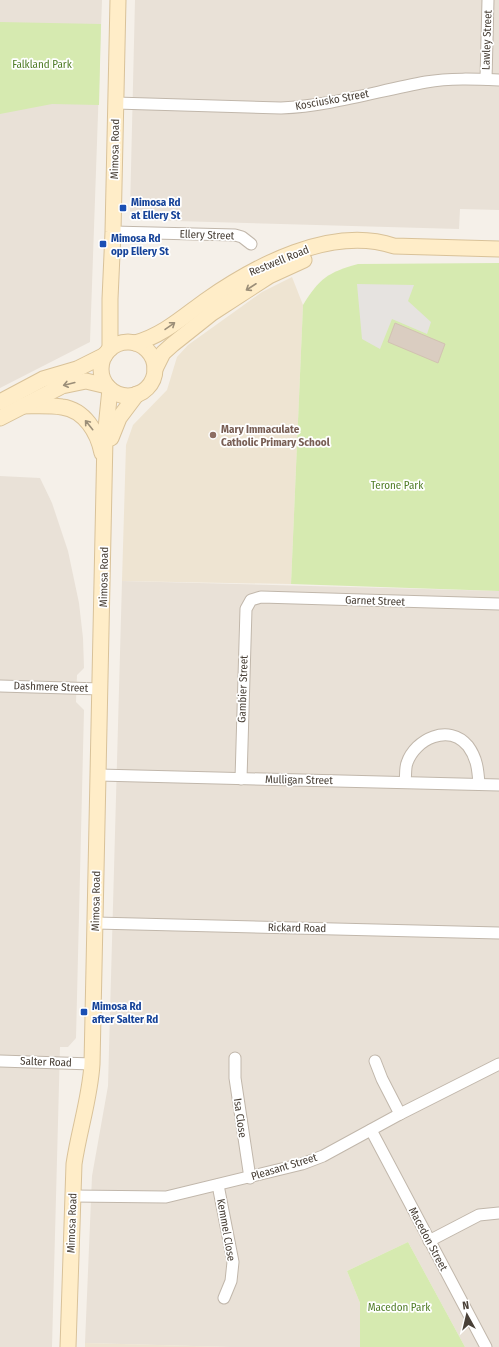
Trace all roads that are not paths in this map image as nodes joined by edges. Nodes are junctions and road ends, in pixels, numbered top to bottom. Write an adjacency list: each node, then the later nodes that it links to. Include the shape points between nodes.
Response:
1 (118, 0): 5 (main road, Mimosa Road)
2 (488, 0): 3 (street, Lawley Street)
3 (486, 79): 4 (street, Kosciusko Street); 5 (street, Kosciusko Street, via 426,82 306,106)
4 (499, 80)
5 (116, 104): 6 (main road, Mimosa Road)
6 (113, 232): 7 (street, Ellery Street, via 235,235); 10 (main road, Mimosa Road)
7 (251, 244)
8 (394, 246): 9 (main road, Restwell Road); 11 (main road, Restwell Road, one-way to 8, via 155,337 246,274 286,256 315,247 359,240 378,240); 13 (main road, Restwell Road, one-way to 13, via 318,256 290,265 251,286 183,335 163,353)
9 (499, 250)
10 (110, 299): 11 (main road, Mimosa Road, via 120,330); 12 (main road, Mimosa Road)
11 (131, 343): 12 (main road); 13 (main road, via 143,347 150,353)
12 (108, 352): 14 (main road, via 101,371); 16 (main road, via 77,369 43,379)
13 (155, 368): 15 (main road, via 150,384)
14 (108, 387): 15 (main road, via 120,394); 17 (main road, one-way to 17, via 86,381 74,382); 19 (main road, Mimosa Road)
15 (137, 394): 19 (main road, Mimosa Road, via 119,418)
16 (0, 402)
17 (21, 406): 18 (main road); 20 (main road, one-way to 17, via 100,444 91,425 79,413 64,407)
18 (0, 418)
19 (106, 453): 20 (main road, Mimosa Road)
20 (106, 474): 24 (main road, Mimosa Road)
21 (251, 600): 22 (street, Garnet Street, via 261,597); 26 (street, Gambier Street, via 246,609)
22 (499, 604)
23 (0, 686): 24 (street, Dashmere Street)
24 (101, 689): 25 (main road, Mimosa Road)
25 (99, 775): 26 (street, Mulligan Street); 30 (main road, Mimosa Road)
26 (240, 779): 27 (street, Mulligan Street)
27 (406, 782): 28 (street, Mulligan Street); 28 (street, via 407,764 416,747 428,738 443,735 457,737 467,746 478,767)
28 (479, 784): 29 (street, Mulligan Street)
29 (499, 785)
30 (96, 923): 31 (street, Rickard Road); 35 (main road, Mimosa Road)
31 (499, 933)
32 (236, 1058): 39 (street, Isa Close, via 235,1078)
33 (0, 1061): 35 (street, Salter Road)
34 (375, 1061): 37 (street)
35 (92, 1064): 41 (main road, Mimosa Road, via 88,1101 77,1146)
36 (499, 1064): 37 (street, Pleasant Street)
37 (400, 1114): 38 (street, Pleasant Street)
38 (371, 1130): 39 (street, Pleasant Street, via 323,1156); 43 (street, Macedon Street)
39 (250, 1178): 40 (street, Pleasant Street)
40 (218, 1185): 41 (street, Pleasant Street, via 166,1197); 44 (street, Kemmel Close, via 233,1262 231,1281)
41 (73, 1196): 45 (main road, Mimosa Road)
42 (499, 1213): 43 (street, via 479,1216)
43 (429, 1241): 46 (street, Macedon Street)
44 (224, 1298)
45 (68, 1347)
46 (486, 1347)

